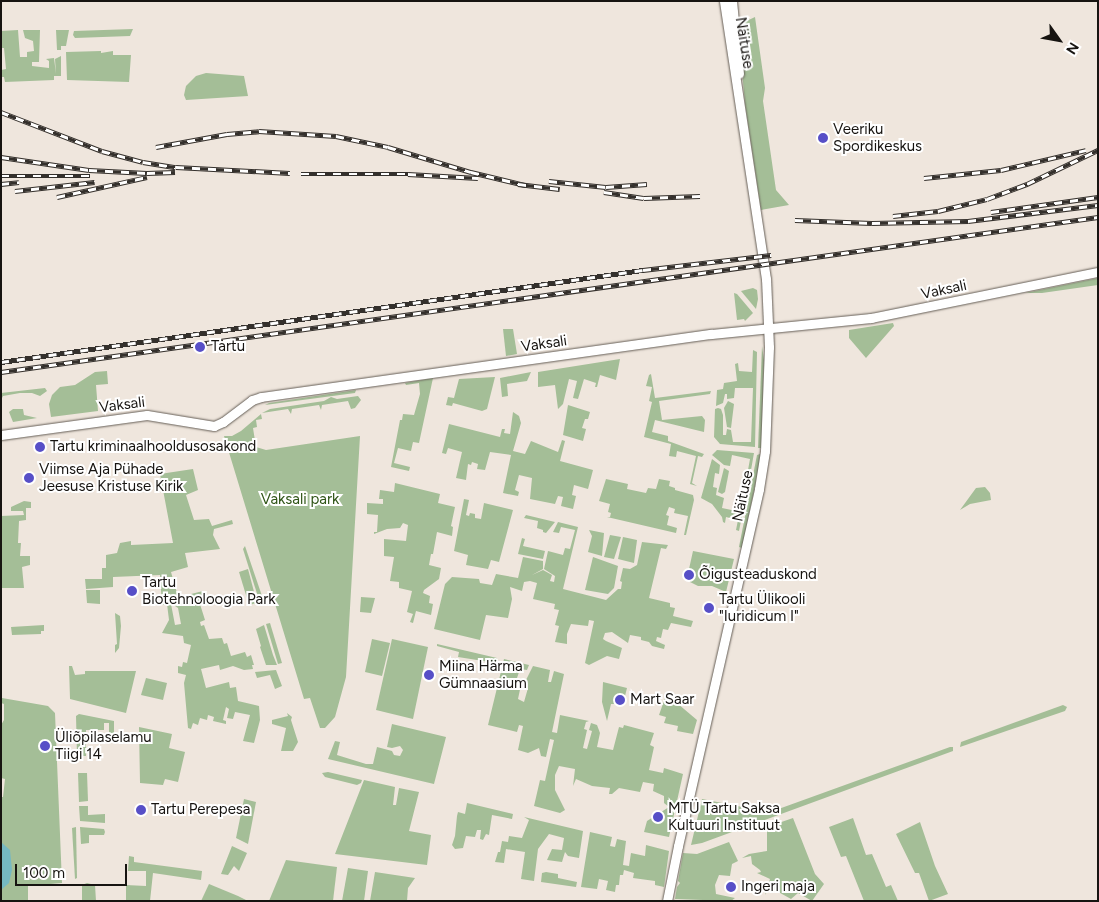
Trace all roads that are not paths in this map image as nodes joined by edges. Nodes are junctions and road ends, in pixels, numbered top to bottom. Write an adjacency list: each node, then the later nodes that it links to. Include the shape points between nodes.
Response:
1 (724, 1): 3 (street, Näituse)
2 (732, 1): 3 (street, Näituse)
3 (739, 89): 5 (street, Näituse, via 764,264)
4 (1098, 272): 5 (street, Vaksali, via 871,318)
5 (769, 328): 6 (street, Vaksali, via 261,397 214,426 147,415); 7 (street, Näituse, via 762,474)
6 (1, 435)
7 (668, 901)

